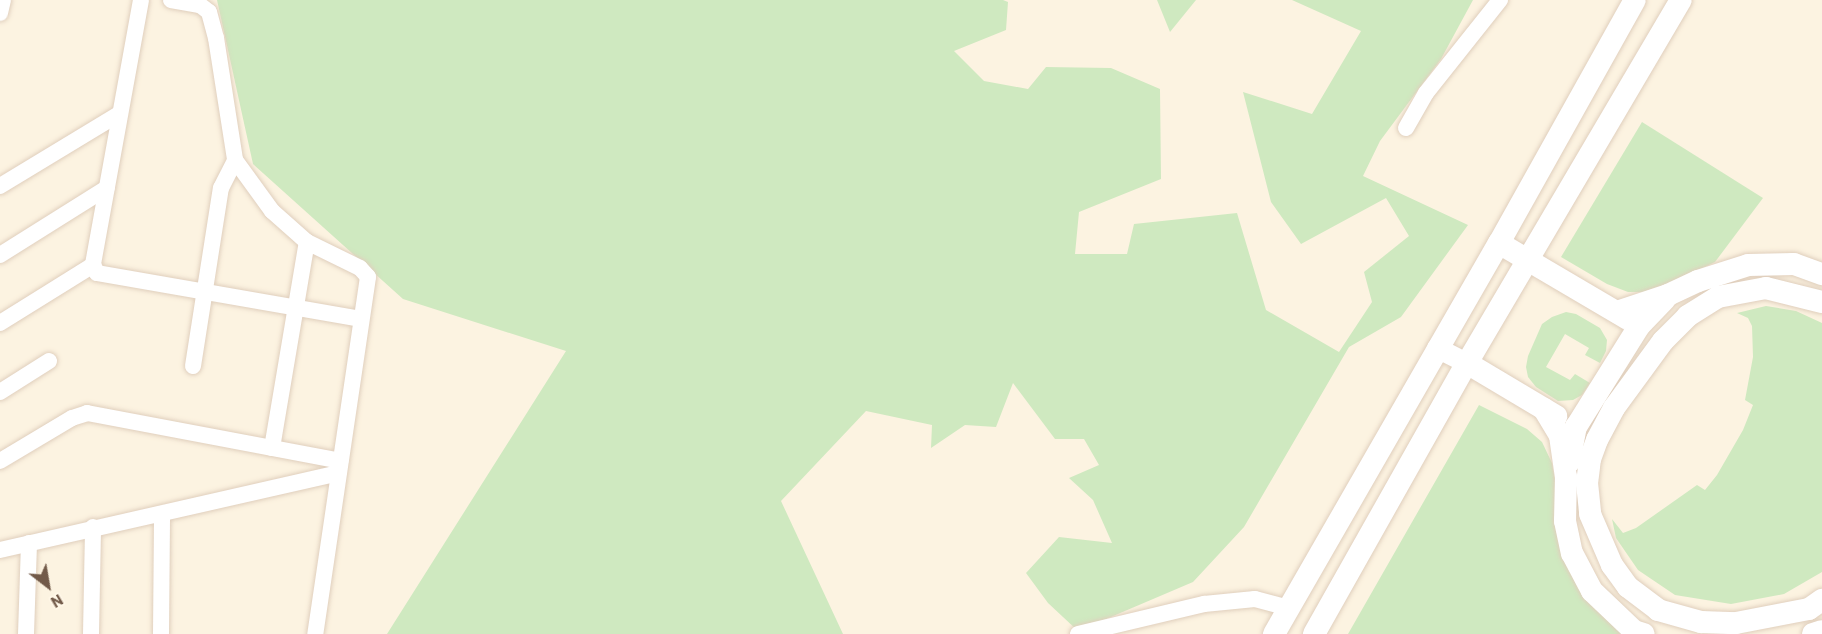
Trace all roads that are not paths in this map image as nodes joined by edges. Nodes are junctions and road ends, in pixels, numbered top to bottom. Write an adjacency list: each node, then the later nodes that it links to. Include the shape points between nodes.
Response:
1 (3, 0): 8 (street)
2 (141, 0): 10 (street)
3 (171, 0): 7 (street)
4 (1500, 0): 12 (street, via 1426,93)
5 (1635, 0): 9 (main road)
6 (1681, 0): 11 (main road)
7 (208, 6): 13 (street)
8 (0, 13)
9 (1577, 106): 11 (main road); 17 (main road)
10 (119, 114): 14 (street); 15 (street)
11 (1609, 124): 19 (main road)
12 (1406, 128)
13 (235, 160): 16 (street, via 272,211); 22 (street, via 220,188)
14 (0, 186)
15 (106, 188): 18 (street); 20 (street)
16 (307, 242): 25 (street); 27 (street, via 360,268 368,277)
17 (1500, 243): 19 (main road); 31 (main road)
18 (0, 255)
19 (1529, 259): 26 (main road); 33 (main road)
20 (93, 265): 22 (street, via 98,273); 28 (street)
21 (1822, 274): 23 (main road, via 1794,264 1748,265)
22 (205, 292): 25 (street); 34 (street)
23 (1668, 295): 26 (main road); 29 (main road)
24 (1822, 302): 30 (main road, via 1766,288 1718,297 1688,316)
25 (296, 308): 27 (street); 39 (street)
26 (1617, 312): 29 (main road)
27 (361, 319): 41 (street)
28 (0, 323)
29 (1639, 326): 30 (main road); 37 (main road)
30 (1663, 341): 38 (main road, via 1614,408)
31 (1437, 348): 33 (street); 47 (main road)
32 (49, 361): 35 (street)
33 (1467, 363): 36 (main road); 56 (main road)
34 (193, 366)
35 (0, 392)
36 (1544, 409): 37 (main road); 42 (main road, via 1560,436)
37 (1576, 428): 38 (main road); 42 (main road)
38 (1597, 440): 48 (main road, via 1587,483 1590,514 1612,565 1628,586 1658,610 1701,622 1736,623)
39 (272, 448): 40 (street, via 87,413); 41 (street)
40 (0, 461)
41 (339, 467): 43 (street); 53 (street)
42 (1566, 477): 57 (main road, via 1565,521 1572,553 1592,591 1634,631)
43 (162, 515): 44 (street); 52 (street)
44 (93, 527): 45 (street); 51 (street)
45 (28, 543): 46 (street); 50 (street)
46 (0, 550)
47 (1289, 608): 54 (street, via 1255,599 1203,604); 55 (main road)
48 (1818, 611)
49 (1822, 631): 58 (main road)
50 (26, 634)
51 (91, 634)
52 (161, 634)
53 (315, 634)
54 (1078, 634)
55 (1274, 634)
56 (1314, 634)
57 (1644, 634)
58 (1813, 634)

